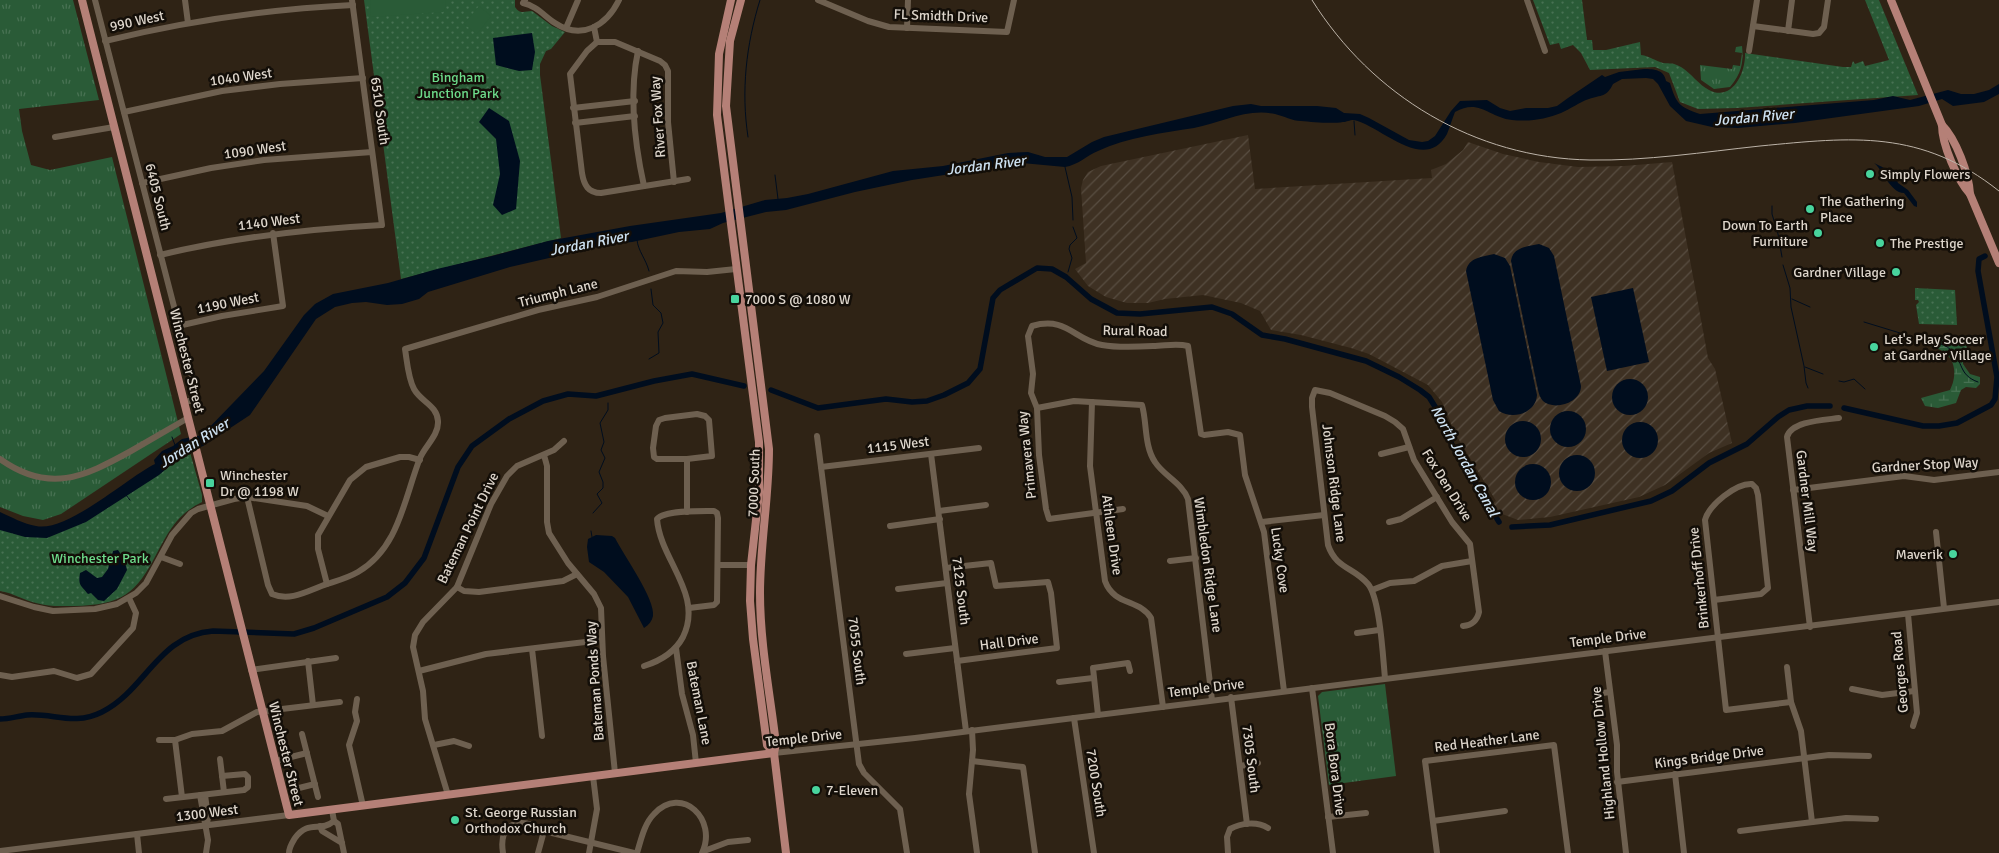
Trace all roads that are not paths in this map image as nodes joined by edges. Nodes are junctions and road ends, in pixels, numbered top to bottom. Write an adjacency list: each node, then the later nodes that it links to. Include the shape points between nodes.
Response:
1 (82, 0): 35 (main road, Winchester Street)
2 (95, 0): 24 (street, 6405 South)
3 (185, 0): 18 (street)
4 (578, 0): 21 (street)
5 (619, 0): 20 (street, via 608,18)
6 (731, 0): 46 (main road, 7000 South, via 721,46 717,88 718,127)
7 (741, 0): 156 (main road, 7000 South, via 730,41 726,86 738,214 769,449 760,612 776,744)
8 (818, 0): 22 (street, FL Smidth Drive, via 875,24)
9 (908, 0): 22 (street)
10 (1014, 0): 22 (street, FL Smidth Drive, via 1007,32)
11 (1527, 0): 28 (street)
12 (1756, 0): 19 (street)
13 (1792, 0): 23 (street)
14 (1828, 0): 23 (street, via 1826,21 1821,32)
15 (1891, 0): 45 (main road, via 1935,109 1950,132 1970,182 1970,194)
16 (353, 2): 18 (street, 990 West); 29 (street, 6510 South)
17 (524, 2): 21 (street)
18 (188, 23): 24 (street, 990 West)
19 (1753, 26): 23 (street); 26 (street)
20 (594, 27): 21 (street); 25 (street)
21 (566, 28)
22 (907, 28)
23 (1788, 31)
24 (105, 40): 32 (street, 6405 South)
25 (597, 42): 27 (street, River Fox Way, via 615,42); 31 (street, via 570,74)
26 (1749, 50)
27 (638, 51): 30 (street); 39 (street, River Fox Way, via 667,68)
28 (1545, 51)
29 (363, 78): 32 (street, 1040 West, via 222,92); 37 (street, 6510 South)
30 (635, 101): 31 (street); 33 (street)
31 (573, 108): 34 (street)
32 (124, 112): 40 (street, 6405 South)
33 (635, 116): 34 (street); 41 (street)
34 (575, 123): 41 (street, via 582,173 588,189 601,193)
35 (114, 127): 36 (street); 50 (main road, Winchester Street)
36 (55, 137)
37 (372, 152): 40 (street, 1090 West, via 264,160); 42 (street, 6510 South)
38 (688, 179): 39 (street)
39 (674, 182): 41 (street)
40 (142, 183): 44 (street, 6405 South)
41 (644, 186)
42 (382, 226): 43 (street, 1140 West)
43 (273, 233): 44 (street, 1140 West); 47 (street, 1190 West, via 283,306)
44 (160, 255): 47 (street, 6405 South)
45 (1999, 263)
46 (736, 269): 67 (street, Triumph Lane, via 676,271 597,297 538,310 405,349 414,389 437,414 438,425); 92 (main road, 7000 South, via 759,442 759,493)
47 (178, 326): 49 (street, 6405 South)
48 (1030, 329): 54 (street, Primavera Way, via 1030,393); 57 (street, Rural Road, via 1032,326 1060,325 1101,345 1188,346 1201,434 1234,432)
49 (192, 380): 50 (street); 52 (street, 6405 South, via 194,400)
50 (180, 384): 52 (main road, Winchester Street)
51 (1315, 390): 60 (street, Fox Den Drive, via 1330,393 1395,422 1405,434); 79 (street, Johnson Ridge Lane, via 1312,407)
52 (184, 402): 55 (main road, Winchester Street)
53 (1092, 402): 54 (street, Wimbledon Ridge Lane, via 1066,402); 78 (street, Athleen Drive, via 1090,458); 87 (street, Wimbledon Ridge Lane, via 1142,405 1154,460 1183,489 1188,499)
54 (1037, 408): 78 (street, Primavera Way, via 1039,455 1049,519)
55 (188, 418): 65 (street, via 82,476 51,479 29,475); 74 (main road, Winchester Street)
56 (1839, 418): 70 (street, Gardner Mill Way, via 1811,422 1788,432 1786,440)
57 (1240, 435): 82 (street, Lucky Cove, via 1245,475)
58 (817, 436): 68 (street, 7055 South)
59 (564, 440): 62 (street, Bateman Point Drive)
60 (1409, 447): 64 (street); 71 (street, Fox Den Drive)
61 (979, 448): 63 (street, 1115 West)
62 (544, 454): 94 (street, Bateman Ponds Way, via 547,528); 97 (street, Bateman Point Drive, via 517,466 503,481)
63 (932, 454): 68 (street, 1115 West); 76 (street, 7125 South)
64 (1381, 454)
65 (0, 459)
66 (686, 459): 66 (street, via 657,460 654,457 659,420 697,414 705,416 710,423 712,456); 77 (street)
67 (420, 460): 80 (street, via 400,457 362,469 350,480); 96 (street, via 398,522 384,549 358,572)
68 (821, 467): 153 (street, 7055 South)
69 (1999, 472): 70 (street, Gardner Stop Way, via 1934,480 1904,476)
70 (1792, 490): 108 (street, Gardner Mill Way)
71 (1437, 497): 83 (street, via 1401,519); 89 (street, Fox Den Drive, via 1467,539)
72 (247, 498): 74 (street); 80 (street, via 309,506); 96 (street, via 270,592 290,597)
73 (986, 505): 76 (street)
74 (210, 506): 86 (street, via 195,510 186,518); 123 (main road, Winchester Street)
75 (1123, 509): 78 (street)
76 (938, 511): 81 (street, 7125 South)
77 (687, 512): 91 (street, via 717,513); 104 (street, via 657,518 659,534 680,579)
78 (1096, 512): 142 (street, Athleen Drive, via 1107,585 1115,596 1145,611 1150,618)
79 (1324, 515): 82 (street); 99 (street, Johnson Ridge Lane, via 1331,554)
80 (328, 516): 96 (street, via 317,539)
81 (940, 519): 84 (street); 93 (street, 7125 South)
82 (1262, 522): 132 (street, Lucky Cove)
83 (1389, 522)
84 (890, 526)
85 (1936, 532): 105 (street)
86 (161, 556): 90 (street); 101 (street, via 146,583)
87 (1196, 558): 88 (street); 138 (street, Wimbledon Ridge Lane)
88 (1170, 561)
89 (1472, 561): 99 (street, via 1442,566 1414,581 1390,583); 107 (street, Fox Den Drive, via 1479,612 1474,623)
90 (180, 564)
91 (718, 565): 92 (street); 104 (street, via 717,603)
92 (751, 565): 156 (main road, 7000 South, via 753,639 767,746)
93 (946, 568): 95 (street, 7125 South); 120 (street, Hall Drive, via 991,563 996,586 1048,582 1051,593 1057,648)
94 (577, 574): 97 (street, via 563,581 479,592); 112 (street, Bateman Ponds Way, via 600,604)
95 (948, 583): 98 (street); 114 (street, 7125 South)
96 (327, 584)
97 (456, 587): 124 (street, Bateman Point Drive, via 418,629 413,647)
98 (898, 590)
99 (1372, 590): 109 (street)
100 (0, 596): 101 (street, via 53,611 104,608)
101 (129, 598): 126 (street, via 136,612 133,628 91,674 77,678 54,671 12,677)
102 (1714, 600): 102 (street, Brinkerhoff Drive, via 1761,594 1768,588 1758,495 1754,485 1743,486 1718,501 1707,514 1705,528); 111 (street, Brinkerhoff Drive)
103 (1999, 602): 105 (street, Temple Drive)
104 (689, 608): 113 (street, via 686,628)
105 (1944, 608): 106 (street, Temple Drive)
106 (1908, 614): 108 (street, Temple Drive); 133 (street, Georges Road)
107 (1463, 626)
108 (1810, 627): 111 (street, Temple Drive)
109 (1379, 630): 110 (street); 128 (street)
110 (1357, 633)
111 (1718, 637): 116 (street, Temple Drive); 140 (street, Brinkerhoff Drive, via 1726,710)
112 (602, 640): 115 (street); 165 (street, Bateman Ponds Way)
113 (676, 648): 121 (street); 162 (street, Bateman Lane)
114 (956, 648): 117 (street); 120 (street, 7125 South)
115 (532, 649): 124 (street, via 486,654); 149 (street)
116 (1605, 651): 128 (street, Temple Drive); 134 (street, Highland Hollow Drive)
117 (906, 654)
118 (336, 658): 119 (street)
119 (308, 661): 123 (street); 141 (street)
120 (957, 662): 147 (street, 7125 South)
121 (644, 666)
122 (1787, 667): 140 (street)
123 (251, 670): 143 (main road, Winchester Street)
124 (419, 671): 152 (street, Bateman Point Drive, via 425,719)
125 (1130, 671): 127 (street, via 1128,663 1093,668)
126 (0, 675)
127 (1094, 678): 129 (street); 144 (street)
128 (1385, 678): 130 (street, Temple Drive)
129 (1059, 682)
130 (1312, 688): 132 (street, Temple Drive); 184 (street, Bora Bora Drive)
131 (1852, 689): 133 (street, via 1882,695)
132 (1284, 691): 136 (street, Temple Drive)
133 (1914, 691): 146 (street, Georges Road, via 1917,713)
134 (1610, 692): 135 (street); 169 (street, Highland Hollow Drive)
135 (1595, 694)
136 (1231, 697): 138 (street, Temple Drive); 164 (street, 7305 South)
137 (357, 699): 179 (street, via 357,721 349,745)
138 (1212, 700): 142 (street, Temple Drive)
139 (340, 702): 141 (street)
140 (1791, 702): 158 (street, via 1801,731)
141 (314, 705): 143 (street)
142 (1163, 707): 144 (street, Temple Drive)
143 (262, 713): 151 (street, via 222,731 192,734); 160 (main road, Winchester Street)
144 (1098, 715): 145 (street, Temple Drive)
145 (1074, 718): 147 (street, Temple Drive); 214 (street, 7200 South)
146 (1913, 726)
147 (969, 731): 153 (street, Temple Drive); 161 (street, 7125 South)
148 (302, 734): 155 (street)
149 (542, 736)
150 (158, 740): 151 (street)
151 (175, 740): 175 (street)
152 (434, 745): 154 (street, via 454,741); 174 (street, Bateman Point Drive)
153 (856, 745): 156 (street, Temple Drive); 211 (street, 7055 South, via 861,769 900,809)
154 (469, 746)
155 (307, 753): 160 (street); 170 (street)
156 (774, 753): 162 (main road, Temple Drive); 210 (main road, 7000 South)
157 (1869, 756): 158 (street, Kings Bridge Drive, via 1844,754)
158 (1804, 758): 166 (street, Kings Bridge Drive); 188 (street)
159 (220, 759): 167 (street)
160 (275, 761): 183 (main road, Winchester Street)
161 (972, 761): 212 (street, 7125 South, via 969,794); 213 (street, via 1023,767)
162 (696, 763): 165 (main road, Temple Drive)
163 (1258, 763): 164 (street)
164 (1240, 766): 189 (street, 7305 South)
165 (615, 773): 168 (main road, Temple Drive)
166 (1675, 774): 169 (street, Kings Bridge Drive); 220 (street)
167 (222, 776): 172 (street); 172 (street, via 245,774 248,777 247,788)
168 (593, 776): 174 (main road, Temple Drive); 197 (street, via 597,809)
169 (1618, 782): 219 (street, Highland Hollow Drive)
170 (315, 784): 171 (street); 176 (street)
171 (295, 789)
172 (224, 792): 173 (street)
173 (203, 795): 175 (street); 190 (street)
174 (448, 795): 178 (main road, Temple Drive)
175 (182, 797): 177 (street)
176 (318, 797)
177 (166, 799)
178 (417, 799): 179 (main road, 1300 West)
179 (363, 806): 180 (main road, 1300 West)
180 (332, 810): 183 (main road, 1300 West); 187 (street)
181 (1505, 812): 186 (street)
182 (1366, 813): 184 (street)
183 (289, 816): 190 (street, 1300 West)
184 (1328, 817): 216 (street, Bora Bora Drive)
185 (1876, 819): 188 (street)
186 (1433, 820): 217 (street, Red Heather Lane); 218 (street, Red Heather Lane, via 1425,761 1554,745)
187 (334, 821): 191 (street); 198 (street, via 338,824)
188 (1812, 822): 194 (street)
189 (1247, 824): 192 (street); 215 (street, via 1230,829)
190 (206, 825): 195 (street, 1300 West); 203 (street)
191 (320, 826): 198 (street, via 322,831); 204 (street, via 301,830)
192 (1268, 828)
193 (544, 831): 197 (street); 206 (street, via 528,823 513,824 502,836); 207 (street)
194 (1740, 831)
195 (137, 834): 200 (street, 1300 West); 202 (street)
196 (748, 840): 201 (street, via 728,842)
197 (590, 842): 208 (street); 209 (street)
198 (342, 843): 205 (street)
199 (0, 851): 200 (street, 1300 West)
200 (23, 851)
201 (703, 852): 209 (street, via 706,832 702,817 696,809 676,803 653,814)
202 (139, 853)
203 (206, 853)
204 (289, 853)
205 (344, 853)
206 (503, 853)
207 (538, 853)
208 (589, 853)
209 (636, 853)
210 (786, 853)
211 (907, 853)
212 (977, 853)
213 (1035, 853)
214 (1094, 853)
215 (1228, 853)
216 (1333, 853)
217 (1437, 853)
218 (1568, 853)
219 (1626, 853)
220 (1684, 853)

